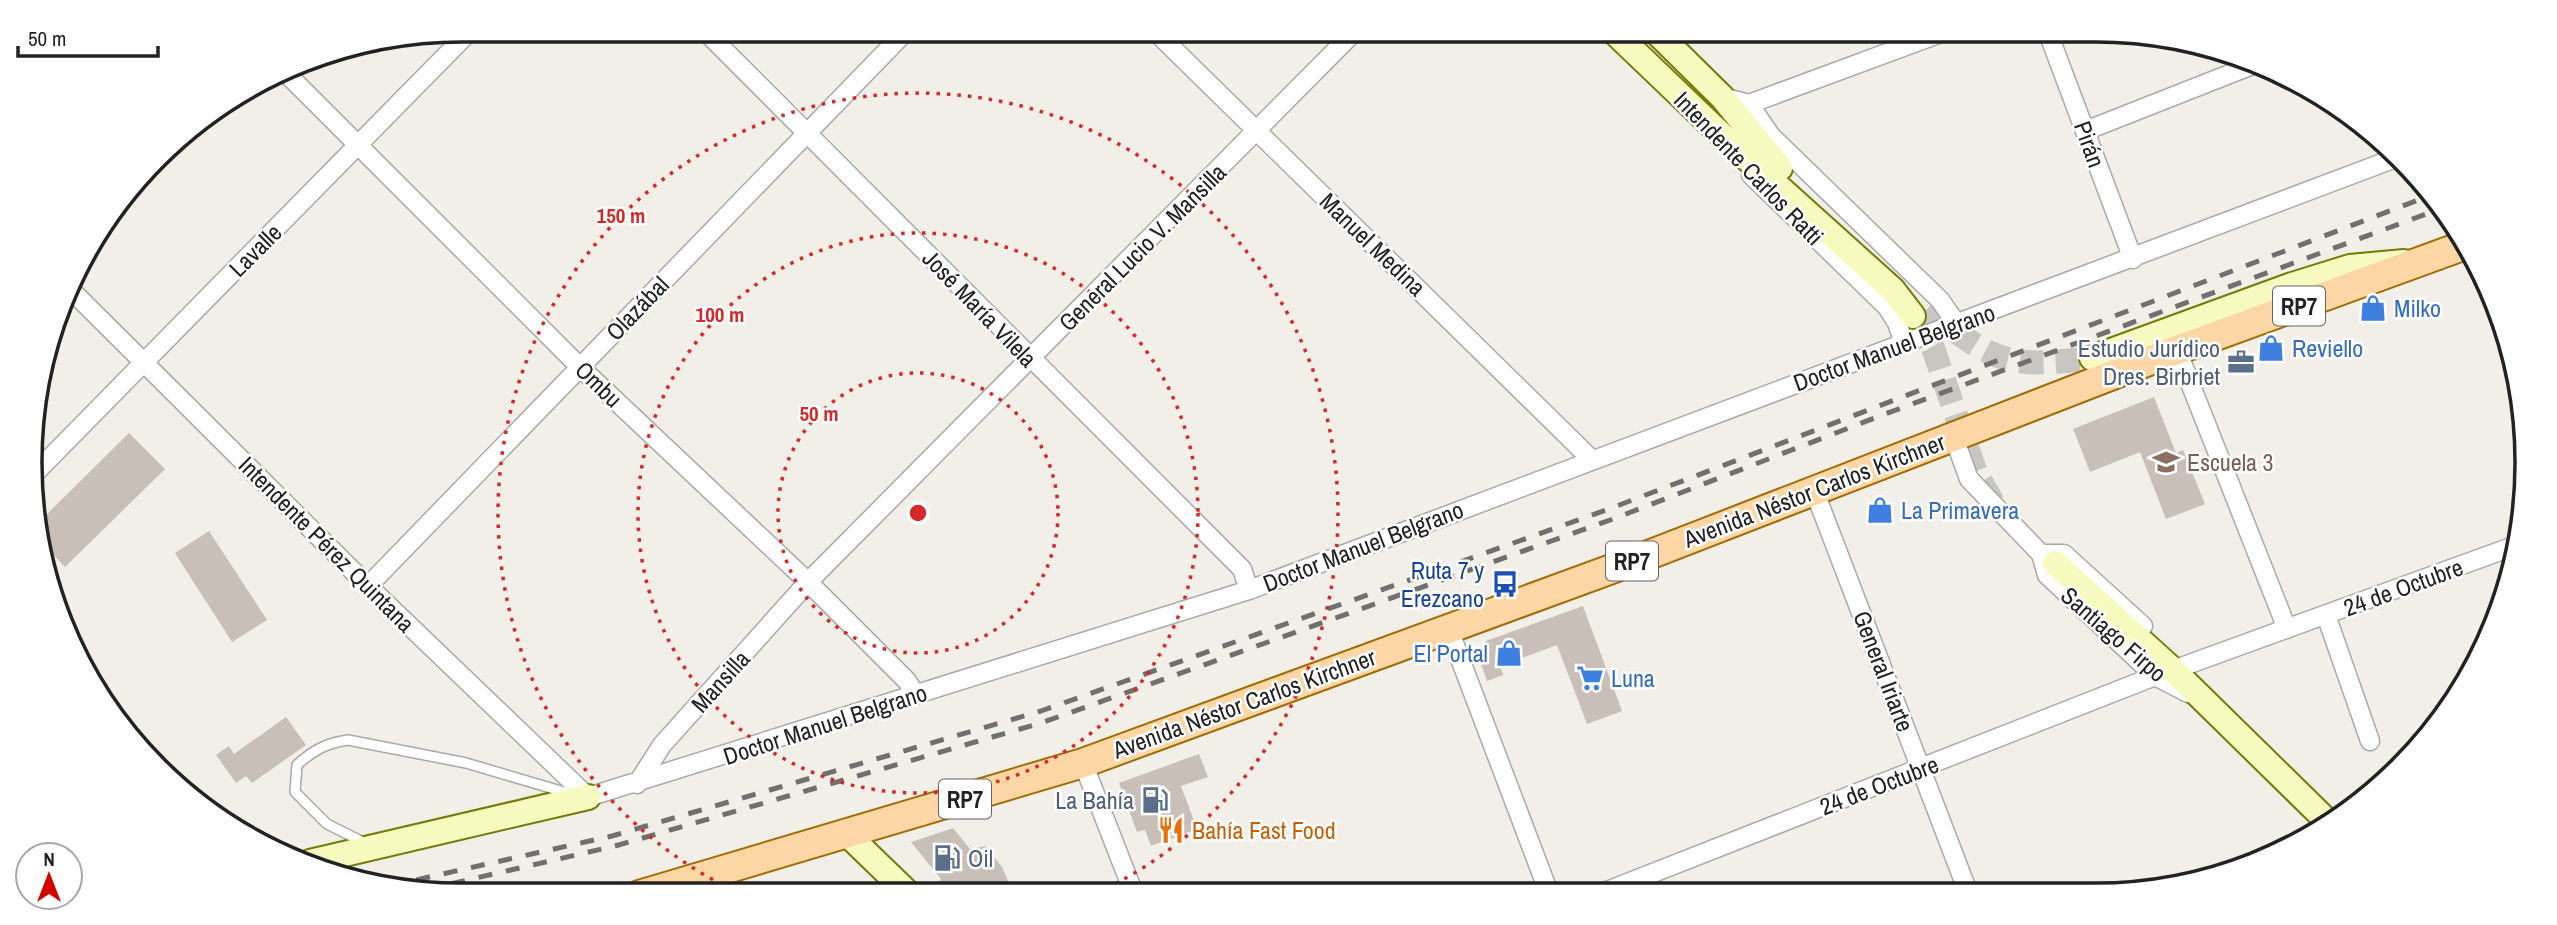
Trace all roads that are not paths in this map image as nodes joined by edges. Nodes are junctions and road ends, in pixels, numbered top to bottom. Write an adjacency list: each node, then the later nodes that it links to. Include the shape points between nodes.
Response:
1 (458, 42): 18 (street, Lavalle)
2 (716, 42): 16 (street, José María Vilela)
3 (895, 42): 16 (street, Olazábal)
4 (1166, 42): 14 (street, Manuel Medina)
5 (1344, 42): 14 (street, General Lucio V. Mansilla)
6 (1625, 42): 17 (main road, Intendente Carlos Ratti)
7 (1666, 42): 12 (main road, Intendente Carlos Ratti)
8 (1917, 42): 13 (street)
9 (2052, 42): 15 (street, Pirán)
10 (2242, 69): 15 (street)
11 (292, 79): 18 (street, Ombu)
12 (1722, 97): 13 (street, Intendente Carlos Ratti); 17 (main road, Intendente Carlos Ratti, via 1778,166 1920,312)
13 (1749, 104): 24 (street, Intendente Carlos Ratti, via 1771,136 1940,300)
14 (1257, 130): 28 (street, General Lucio V. Mansilla); 32 (street, Manuel Medina)
15 (2085, 131): 21 (street, Pirán)
16 (808, 132): 28 (street, José María Vilela); 30 (street, Olazábal)
17 (1730, 143): 25 (street, Intendente Carlos Ratti, via 1756,182 1887,307)
18 (359, 146): 29 (street, Lavalle); 30 (street, Ombu)
19 (2388, 161): 21 (street, Doctor Manuel Belgrano)
20 (2457, 248): 22 (main road, Avenida Néstor Carlos Kirchner / RP7)
21 (2133, 259): 24 (street, Doctor Manuel Belgrano)
22 (2421, 262): 26 (main road, Avenida Néstor Carlos Kirchner / RP7); 27 (main road, via 2350,267)
23 (77, 296): 29 (street, Intendente Pérez Quintana)
24 (1956, 323): 25 (street, Doctor Manuel Belgrano)
25 (1904, 343): 32 (street, Doctor Manuel Belgrano)
26 (2177, 350): 31 (main road, Avenida Néstor Carlos Kirchner / RP7); 42 (street)
27 (2092, 358)
28 (1031, 359): 37 (street, General Lucio V. Mansilla); 39 (street, José María Vilela, via 1242,569)
29 (145, 362): 33 (street, Lavalle); 38 (street, Intendente Pérez Quintana)
30 (580, 367): 37 (street, Ombu); 38 (street, Olazábal)
31 (1953, 435): 34 (main road, Avenida Néstor Carlos Kirchner / RP7); 36 (street, Santiago Firpo, via 1969,479)
32 (1591, 459): 39 (street, Doctor Manuel Belgrano)
33 (42, 466)
34 (1814, 490): 41 (main road, Avenida Néstor Carlos Kirchner / RP7); 47 (street, General Iriarte)
35 (2506, 549): 40 (street, 24 de Octubre)
36 (2048, 559): 43 (main road, Santiago Firpo); 43 (street, Santiago Firpo, via 2048,575); 43 (street, Santiago Firpo, via 2064,554)
37 (808, 582): 44 (street, Ombu); 48 (street, Mansilla, via 662,746)
38 (369, 586): 49 (street, Intendente Pérez Quintana)
39 (1249, 590): 44 (street, Doctor Manuel Belgrano)
40 (2326, 615): 42 (street, 24 de Octubre); 45 (street)
41 (1448, 627): 46 (main road, Avenida Néstor Carlos Kirchner / RP7); 57 (street)
42 (2287, 629): 43 (street, 24 de Octubre)
43 (2171, 670): 47 (street, 24 de Octubre); 50 (main road, Santiago Firpo)
44 (916, 695): 48 (street, Doctor Manuel Belgrano)
45 (2370, 741)
46 (1083, 763): 51 (main road, Avenida Néstor Carlos Kirchner / RP7); 56 (street)
47 (1922, 768): 58 (street, 24 de Octubre); 59 (street, General Iriarte)
48 (637, 784): 49 (street, Doctor Manuel Belgrano)
49 (588, 797): 52 (main road, Doctor Manuel Belgrano); 52 (lane, via 381,746 348,740 321,746 297,765 295,792 327,824)
50 (2322, 816)
51 (847, 834): 54 (main road, Avenida Néstor Carlos Kirchner / RP7); 55 (main road)
52 (376, 848): 53 (main road, Doctor Manuel Belgrano)
53 (323, 859)
54 (680, 883)
55 (898, 883)
56 (1130, 883)
57 (1545, 883)
58 (1628, 883)
59 (1965, 883)

